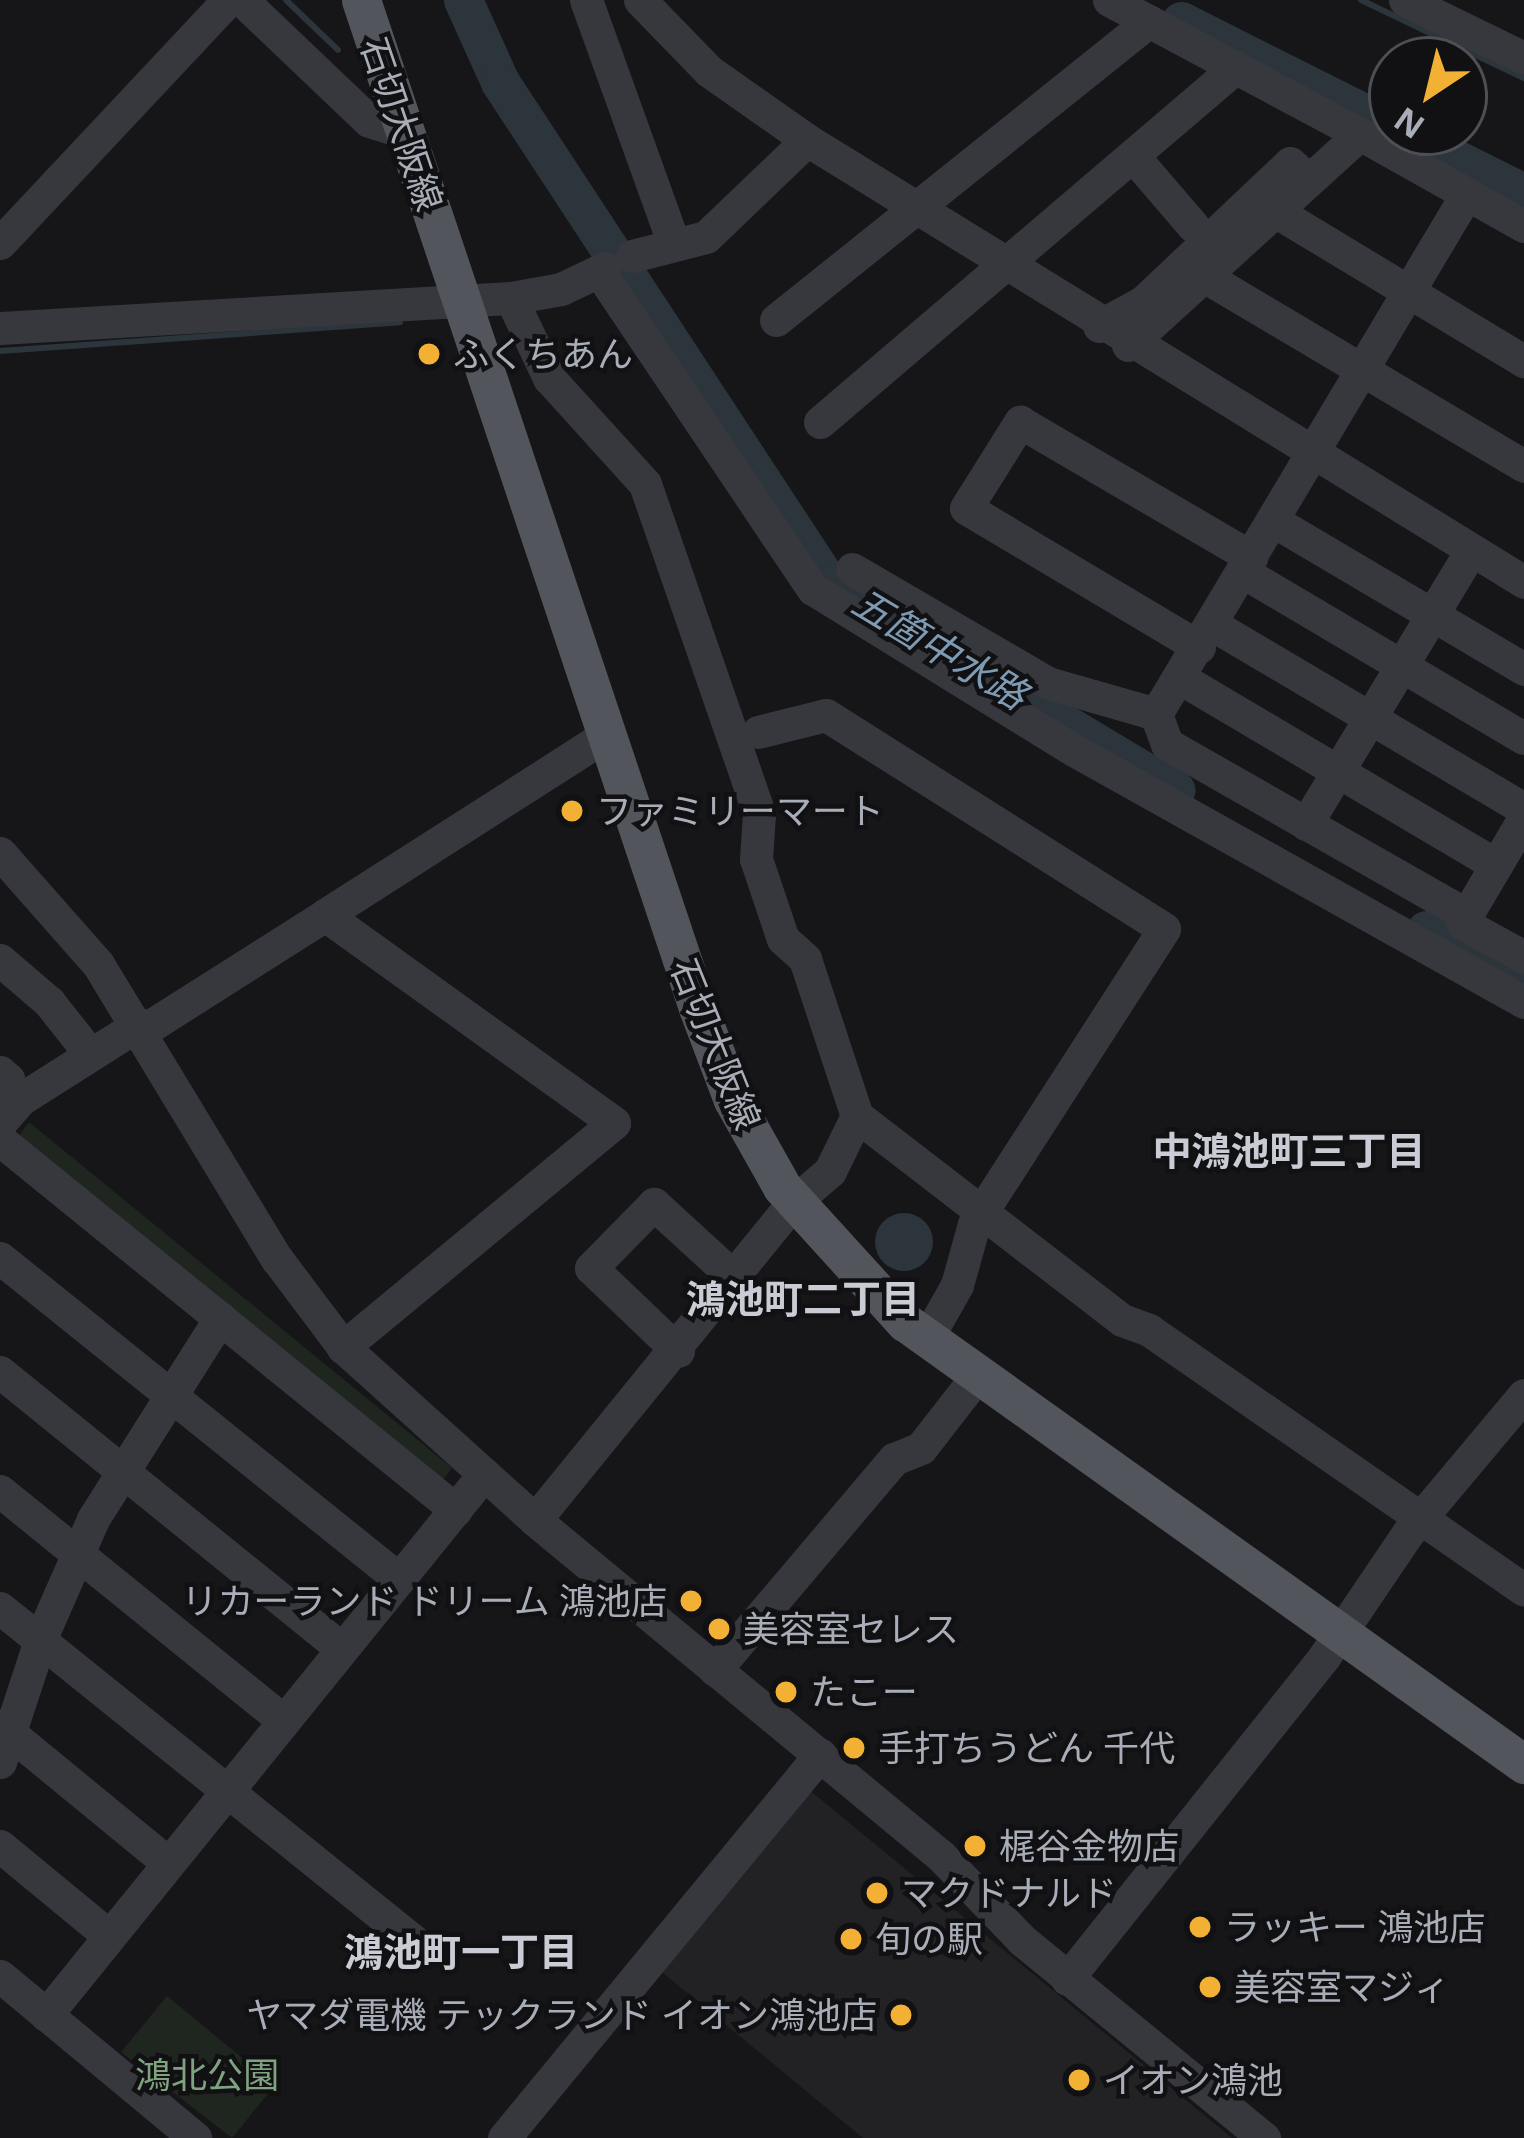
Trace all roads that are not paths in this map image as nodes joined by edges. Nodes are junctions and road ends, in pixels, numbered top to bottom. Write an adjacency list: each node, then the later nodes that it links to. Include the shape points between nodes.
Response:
1 (228, 0): 23 (street)
2 (242, 0): 11 (street, via 368,122)
3 (361, 0): 11 (main road, 石切大阪線)
4 (586, 0): 22 (street)
5 (640, 0): 14 (street, via 709,70)
6 (1109, 0): 8 (street)
7 (1405, 0): 9 (street)
8 (1149, 21): 10 (street); 18 (street)
9 (1524, 58)
10 (1236, 67): 12 (street); 15 (street)
11 (405, 132): 29 (main road, 石切大阪線)
12 (1360, 134): 16 (street); 17 (street)
13 (1286, 138): 20 (street)
14 (807, 140): 18 (street); 22 (street, via 706,238)
15 (1133, 156): 20 (street); 25 (street)
16 (1310, 180): 19 (street); 31 (street, via 1289,163 1143,302)
17 (1466, 195): 21 (street); 27 (street)
18 (917, 211): 25 (street); 30 (street)
19 (1275, 211): 26 (street); 27 (street)
20 (1193, 226): 31 (street)
21 (1524, 226)
22 (673, 242): 24 (street)
23 (0, 243)
24 (612, 265): 28 (street, via 561,289); 50 (street, via 813,589)
25 (1004, 266): 31 (street); 36 (street)
26 (1204, 275): 33 (street); 35 (street)
27 (1409, 289): 34 (street); 35 (street)
28 (511, 298): 29 (street); 70 (street, via 549,378 645,484 759,814 756,859 783,939 805,959)
29 (462, 302): 32 (street); 54 (main road, 石切大阪線)
30 (776, 320)
31 (1096, 324): 33 (street)
32 (0, 328)
33 (1128, 345): 37 (street)
34 (1524, 361)
35 (1363, 365): 37 (street); 38 (street)
36 (820, 422)
37 (1309, 454): 39 (street); 40 (street)
38 (1524, 466)
39 (1272, 520): 41 (street); 44 (street)
40 (1471, 550): 43 (street); 44 (street)
41 (1247, 564): 45 (street); 45 (street, via 1020,422 966,508); 47 (street)
42 (852, 569): 46 (street)
43 (1524, 582)
44 (1434, 614): 47 (street); 48 (street)
45 (1206, 636): 49 (street); 52 (street)
46 (988, 647): 50 (street); 51 (street, via 1048,682)
47 (1402, 667): 52 (street); 55 (street)
48 (1524, 669)
49 (1180, 678): 51 (street); 56 (street)
50 (963, 684): 65 (street)
51 (1156, 714): 57 (street, via 1167,743)
52 (1370, 719): 56 (street); 58 (street)
53 (758, 732): 74 (street, via 826,715 1164,928)
54 (607, 735): 61 (street); 73 (main road, 石切大阪線, via 716,1058)
55 (1524, 738)
56 (1338, 771): 57 (street); 60 (street)
57 (1306, 824): 62 (street)
58 (1522, 824): 60 (street)
59 (0, 853): 66 (street, via 57,908)
60 (1496, 865): 62 (street)
61 (325, 915): 66 (street); 79 (street, via 614,1123)
62 (1467, 915): 63 (street, via 1462,923)
63 (1524, 957)
64 (0, 960): 67 (street, via 49,1002)
65 (1524, 1002)
66 (141, 1027): 67 (street); 79 (street, via 278,1259)
67 (90, 1054): 71 (street, via 21,1099)
68 (0, 1072): 69 (street, via 8,1079)
69 (0, 1090)
70 (856, 1116): 73 (street, via 830,1171); 74 (street)
71 (0, 1123)
72 (0, 1141): 77 (street)
73 (793, 1203): 76 (street); 78 (main road, 石切大阪線, via 862,1282)
74 (984, 1208): 78 (street); 90 (street, via 1094,1300 1149,1330)
75 (0, 1258): 83 (street)
76 (737, 1280): 80 (street); 80 (street, via 654,1204 591,1268)
77 (220, 1318): 83 (street); 88 (street)
78 (927, 1338): 82 (main road, 石切大阪線)
79 (343, 1347): 86 (street)
80 (678, 1352): 89 (street)
81 (0, 1372): 85 (street)
82 (977, 1376): 95 (main road, 石切大阪線); 98 (street, via 921,1448 894,1459)
83 (172, 1395): 85 (street); 92 (street)
84 (1524, 1396): 90 (street)
85 (123, 1472): 91 (street); 97 (street)
86 (484, 1474): 88 (street); 89 (street)
87 (0, 1491): 91 (street)
88 (456, 1510): 92 (street)
89 (535, 1520): 98 (street)
90 (1418, 1521): 93 (street); 95 (street)
91 (78, 1553): 96 (street); 99 (street)
92 (399, 1579): 97 (street)
93 (1524, 1591)
94 (0, 1608): 96 (street)
95 (1340, 1633): 102 (main road, 石切大阪線); 109 (street)
96 (40, 1640): 100 (street); 103 (street)
97 (343, 1649): 99 (street)
98 (715, 1670): 101 (street)
99 (284, 1721): 103 (street)
100 (3, 1740): 105 (street)
101 (820, 1755): 109 (street, via 941,1856); 112 (street)
102 (1524, 1764)
103 (225, 1792): 105 (street); 107 (street)
104 (0, 1846): 106 (street)
105 (168, 1864): 106 (street)
106 (110, 1936): 110 (street)
107 (416, 1943)
108 (0, 1976): 110 (street)
109 (1067, 1979): 113 (street)
110 (46, 2015): 111 (street)
111 (195, 2138)
112 (504, 2138)
113 (1264, 2138)

